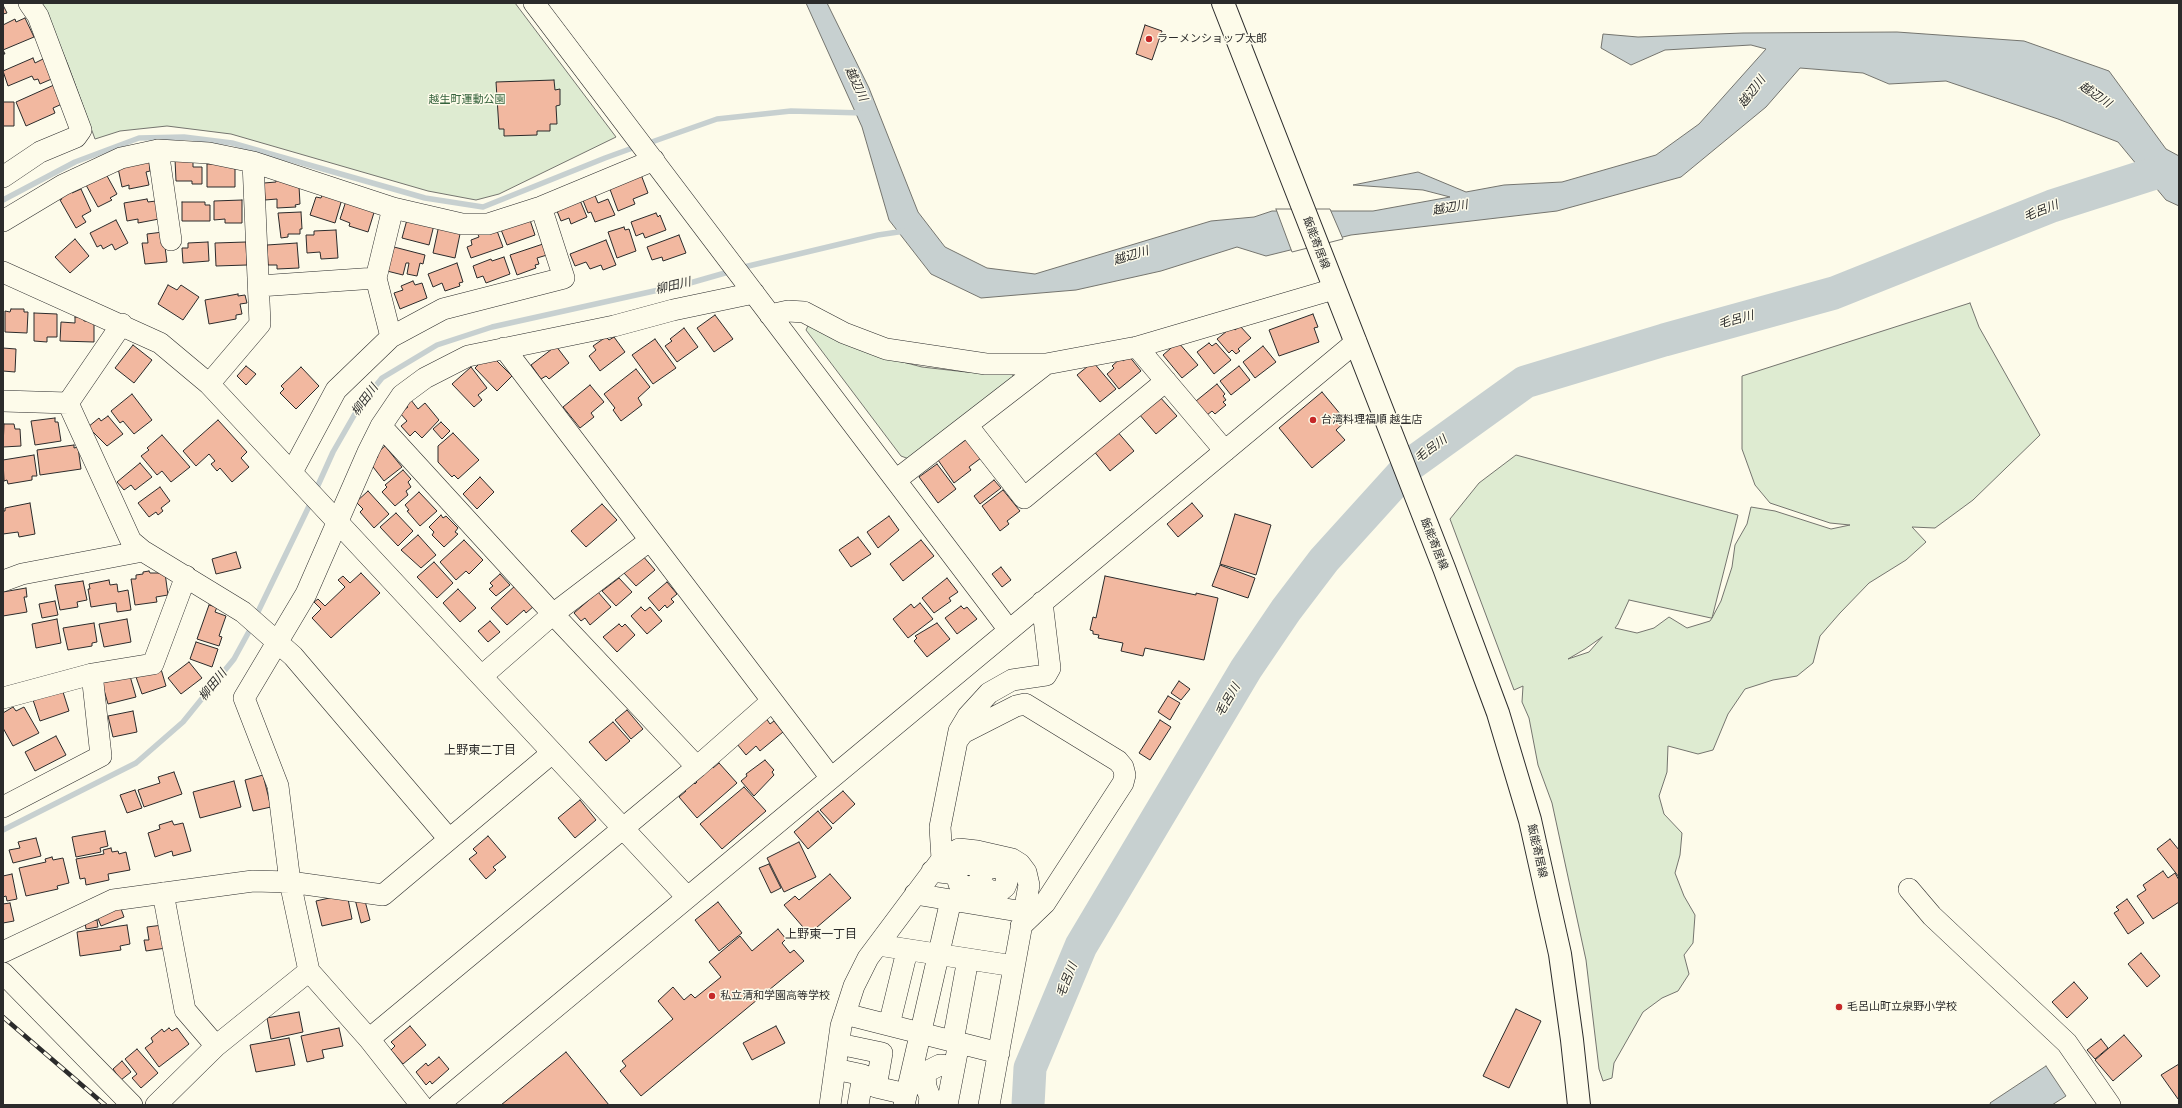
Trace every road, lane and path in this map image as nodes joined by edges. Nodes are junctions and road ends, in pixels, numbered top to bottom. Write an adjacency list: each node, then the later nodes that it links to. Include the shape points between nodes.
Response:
1 (29, 3): 7 (street, via 38,16 81,130 76,137 40,152)
2 (534, 3): 5 (street)
3 (1223, 3): 14 (main road, 飯能寄居線)
4 (158, 150): 6 (street, via 209,153); 10 (street, via 121,158 63,185); 11 (street)
5 (653, 158): 8 (street); 16 (street)
6 (253, 162): 9 (street); 15 (street)
7 (3, 177)
8 (540, 207): 9 (street, via 488,224 462,224); 19 (street, via 564,278 443,309)
9 (393, 208): 13 (street)
10 (3, 221)
11 (171, 240)
12 (3, 272): 18 (street)
13 (376, 278): 15 (street); 19 (street)
14 (1330, 280): 20 (main road, 飯能寄居線); 21 (street)
15 (259, 286): 25 (street, via 260,324)
16 (751, 290): 17 (street); 22 (street, via 614,326)
17 (770, 316): 23 (street, via 788,310 804,312 844,333 886,349 986,364); 32 (street)
18 (122, 324): 25 (street, via 160,343); 27 (street)
19 (391, 337): 31 (street, via 336,390)
20 (1356, 342): 30 (street); 90 (main road, 飯能寄居線, via 1489,687 1530,820 1560,954)
21 (1137, 347): 23 (street); 24 (street)
22 (504, 348): 29 (street, via 468,356 425,378 402,395); 34 (street)
23 (1046, 364): 28 (street)
24 (1166, 381): 28 (street, via 1024,498); 30 (street)
25 (209, 384): 31 (street)
26 (3, 401): 27 (street)
27 (68, 403): 35 (street, via 131,541)
28 (968, 425): 32 (street)
29 (381, 426): 33 (street); 39 (street)
30 (1225, 451): 38 (street)
31 (298, 478): 33 (street)
32 (896, 480): 40 (street)
33 (333, 517): 41 (street, via 306,594); 43 (street)
34 (648, 541): 39 (street); 45 (street)
35 (142, 551): 36 (street); 37 (street, via 22,574)
36 (186, 576): 41 (street, via 243,612); 42 (street, via 153,664)
37 (3, 581)
38 (1042, 602): 40 (street); 46 (street, via 1050,668 1046,675 1012,680 989,693 968,716 959,731)
39 (553, 614): 43 (street); 48 (street)
40 (1009, 630): 49 (street)
41 (278, 643): 52 (street, via 293,656); 54 (street, via 244,698 278,786)
42 (92, 674): 44 (street); 50 (street, via 101,756)
43 (482, 676): 47 (street)
44 (3, 698)
45 (772, 701): 48 (street); 49 (street)
46 (957, 741): 53 (street, via 940,827); 61 (street, via 963,733 1016,706 1025,704 1118,761 1123,767 1125,775 1122,783 1045,903)
47 (552, 753): 51 (street); 52 (street)
48 (697, 767): 51 (street)
49 (830, 778): 59 (street)
50 (3, 807)
51 (623, 828): 59 (street); 73 (street)
52 (449, 839): 54 (street, via 383,895)
53 (943, 868): 55 (street, via 969,864 979,867 984,888 989,891 1000,891 1007,882); 55 (street, via 959,849 977,851 1012,859 1020,864 1026,872); 58 (street)
54 (290, 882): 57 (street, via 253,881); 68 (street)
55 (1029, 885): 61 (street)
56 (1910, 889): 91 (street, via 1932,916 2067,1043)
57 (163, 893): 64 (street, via 113,900); 76 (street, via 185,1010)
58 (915, 894): 60 (street); 62 (street)
59 (687, 897): 84 (street)
60 (951, 900): 61 (street); 65 (street)
61 (1022, 919): 67 (street)
62 (878, 945): 63 (street); 70 (street, via 868,958 854,986)
63 (907, 951): 65 (street); 71 (street)
64 (3, 952)
65 (937, 956): 66 (street); 72 (street)
66 (968, 960): 67 (street); 74 (street)
67 (1014, 966): 77 (street)
68 (309, 971): 73 (street); 76 (street)
69 (3, 973): 81 (street)
70 (845, 1014): 71 (street); 75 (street)
71 (889, 1025): 72 (street)
72 (919, 1033): 74 (street); 80 (street)
73 (369, 1039): 83 (street)
74 (956, 1042): 77 (street); 78 (street)
75 (839, 1044): 79 (street); 80 (street, via 882,1053 876,1087)
76 (216, 1046): 82 (street)
77 (999, 1053): 89 (street)
78 (954, 1067): 87 (street, via 940,1065 925,1076 930,1097); 88 (street)
79 (835, 1069): 85 (street); 86 (street, via 863,1075)
80 (905, 1100)
81 (132, 1105)
82 (156, 1105)
83 (421, 1105)
84 (438, 1105)
85 (830, 1105)
86 (858, 1105)
87 (929, 1105)
88 (947, 1105)
89 (990, 1105)
90 (1579, 1105)
91 (2110, 1105)

